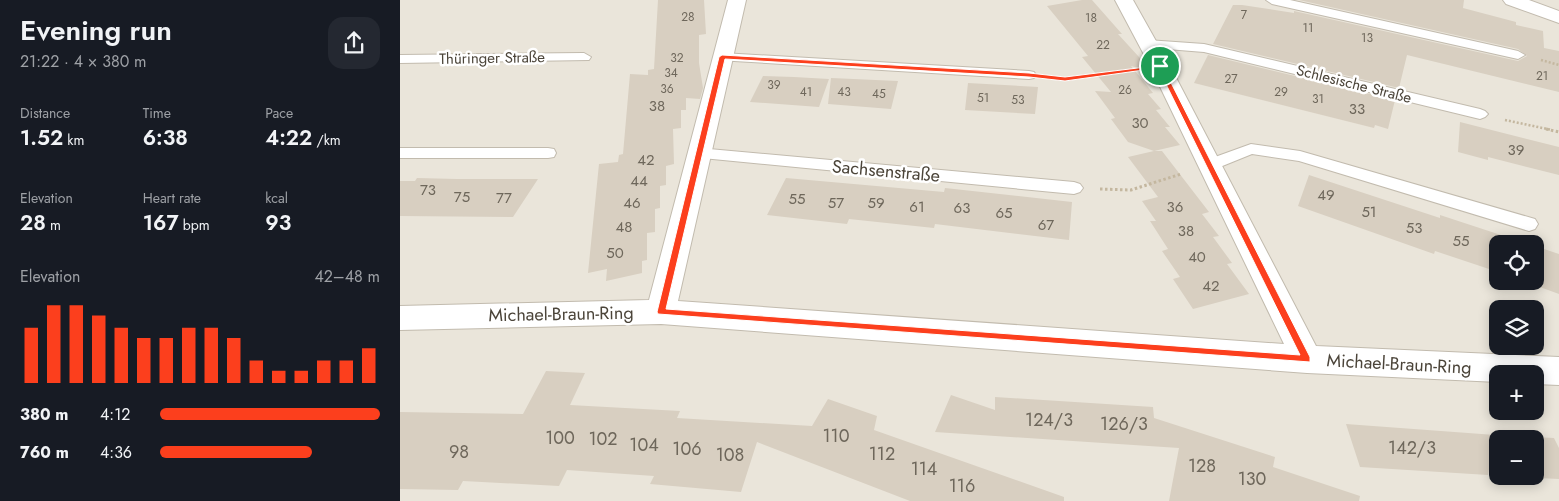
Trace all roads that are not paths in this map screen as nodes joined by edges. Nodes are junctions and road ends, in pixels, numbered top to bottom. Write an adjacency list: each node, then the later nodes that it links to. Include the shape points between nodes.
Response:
1 (737, 0): 10 (street)
2 (1124, 0): 7 (street)
3 (1272, 0): 8 (lane)
4 (1512, 0): 5 (street)
5 (1537, 3): 6 (street)
6 (1559, 17)
7 (1148, 44): 13 (lane, Schlesische Straße, via 1204,48); 17 (street)
8 (1518, 55)
9 (584, 57): 11 (lane, Thüringer Straße)
10 (722, 57): 12 (lane); 16 (street)
11 (400, 59)
12 (1029, 75)
13 (1480, 114)
14 (400, 154): 15 (lane)
15 (548, 154)
16 (698, 154): 18 (lane, Sachsenstraße); 20 (street)
17 (1210, 165): 19 (lane, via 1251,149 1300,156); 22 (street)
18 (1074, 188)
19 (1529, 224)
20 (661, 312): 21 (street, Michael-Braun-Ring); 22 (street, Michael-Braun-Ring)
21 (400, 318)
22 (1307, 359): 23 (street, Michael-Braun-Ring)
23 (1559, 371)

